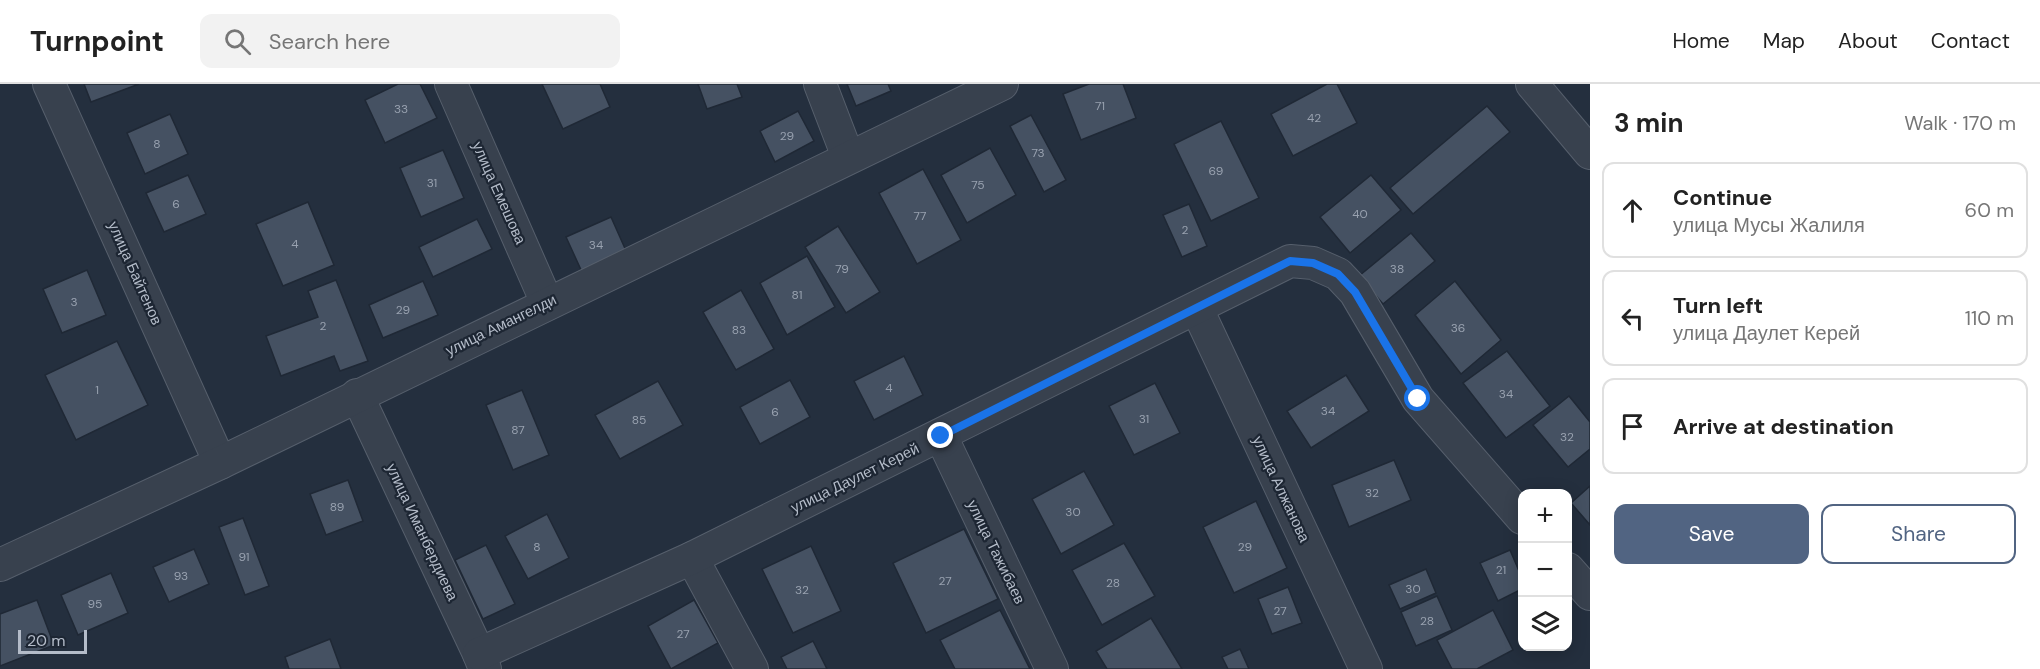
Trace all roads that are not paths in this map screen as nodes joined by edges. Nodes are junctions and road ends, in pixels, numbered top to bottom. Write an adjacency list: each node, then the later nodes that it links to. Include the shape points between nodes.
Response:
1 (49, 84): 12 (street, улица Байтенов)
2 (451, 84): 8 (street, улица Емешова)
3 (820, 84): 7 (street)
4 (1002, 84): 7 (street, улица Амангелди)
5 (1532, 84): 6 (street)
6 (1590, 153)
7 (848, 157): 8 (street, улица Амангелди)
8 (547, 303): 10 (street, улица Амангелди)
9 (1197, 309): 11 (street, улица Даулет Керей); 13 (street, улица Даулет Керей, via 1290,261 1313,263 1338,274 1355,292 1418,399); 21 (street, улица Алжанова)
10 (357, 395): 12 (street, улица Амангелди); 18 (street, улица Иманбердиева)
11 (941, 436): 14 (street, улица Даулет Керей); 20 (street, улица Тажибаев)
12 (220, 463): 15 (street, улица Амангелди)
13 (1518, 513)
14 (692, 558): 18 (street, улица Даулет Керей); 19 (street)
15 (0, 565)
16 (1572, 574): 17 (street)
17 (1590, 594)
18 (482, 662)
19 (752, 669)
20 (1052, 669)
21 (1366, 669)

